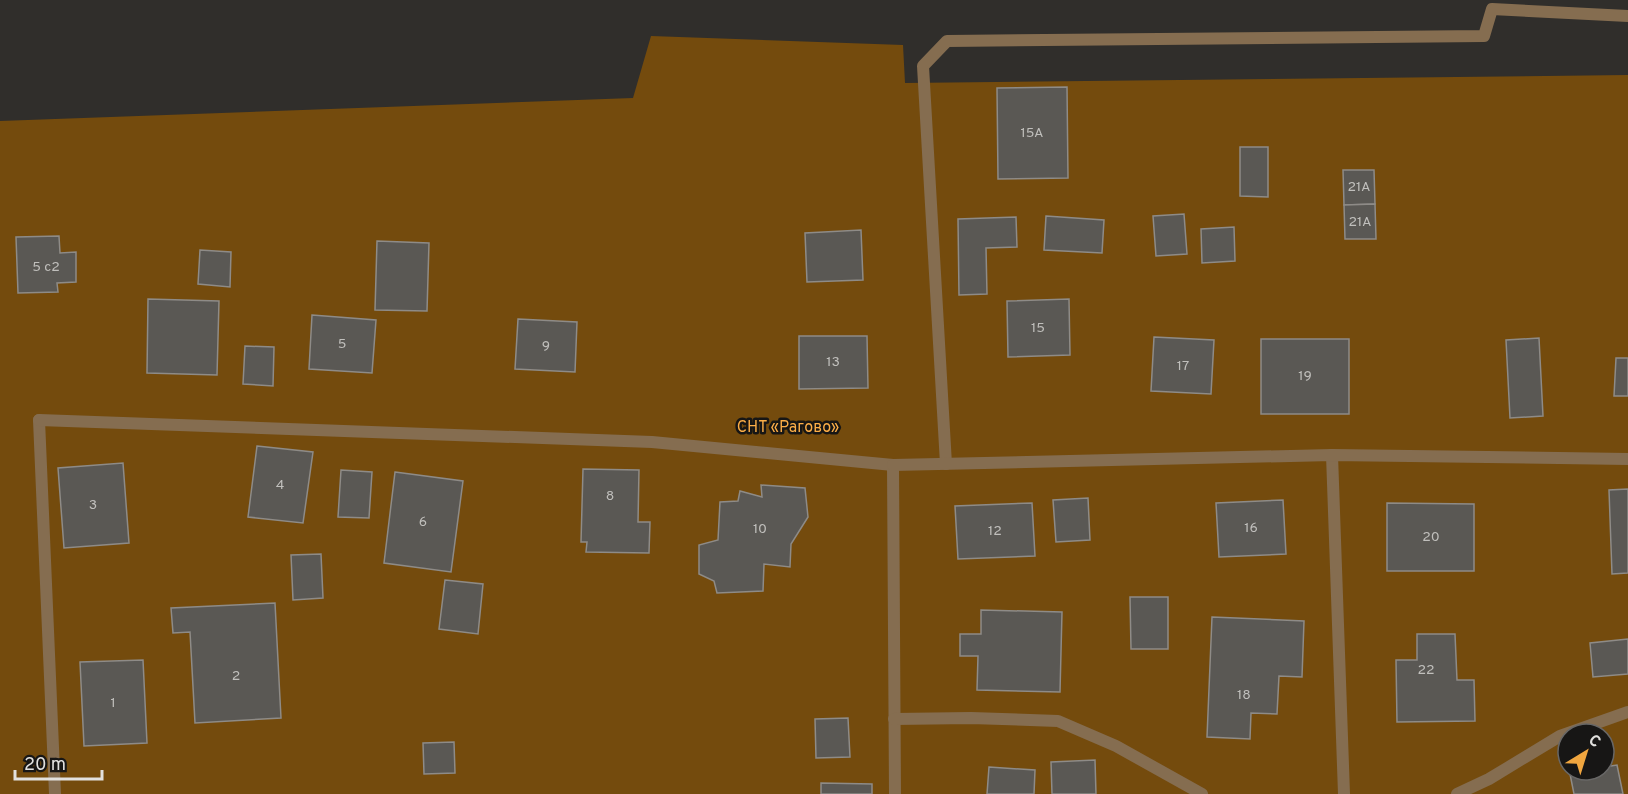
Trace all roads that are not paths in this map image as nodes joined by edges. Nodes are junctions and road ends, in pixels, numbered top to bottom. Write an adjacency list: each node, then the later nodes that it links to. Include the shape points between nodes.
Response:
1 (1628, 16): 4 (street, via 1492,9 1484,36 947,41 923,66)
2 (1332, 455): 3 (street); 4 (street); 11 (street)
3 (1628, 459)
4 (946, 464): 5 (street)
5 (893, 465): 7 (street); 8 (street, via 652,442 39,420)
6 (1628, 711): 12 (street, via 1560,736)
7 (894, 719): 9 (street); 10 (street, via 1058,721 1116,746)
8 (55, 794)
9 (895, 794)
10 (1202, 794)
11 (1344, 794)
12 (1457, 794)

